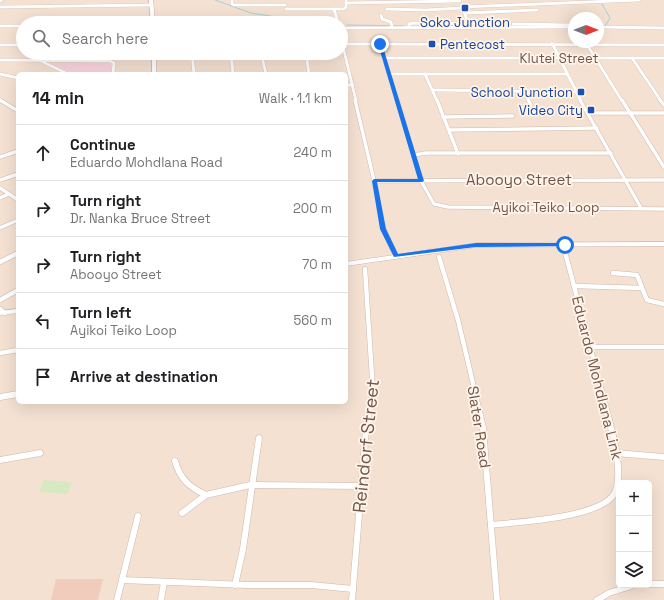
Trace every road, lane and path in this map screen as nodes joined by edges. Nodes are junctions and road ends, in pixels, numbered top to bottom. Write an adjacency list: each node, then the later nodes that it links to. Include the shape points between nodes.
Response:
1 (151, 0): 13 (main road)
2 (232, 0): 14 (street, via 234,5)
3 (571, 0): 10 (street)
4 (593, 0): 11 (street)
5 (639, 0): 11 (street)
6 (346, 1): 7 (street); 18 (street, via 346,8)
7 (406, 1): 8 (street)
8 (459, 1): 15 (street)
9 (512, 1): 12 (street)
10 (573, 3): 11 (street); 12 (street)
11 (596, 3)
12 (515, 4): 15 (street)
13 (152, 5): 16 (street); 23 (main road)
14 (285, 5)
15 (462, 7): 19 (street); 21 (street)
16 (0, 8)
17 (286, 9): 18 (street)
18 (334, 9): 24 (street)
19 (387, 9)
20 (537, 10): 21 (street)
21 (464, 13): 25 (street)
22 (381, 15): 30 (street, via 382,19 391,22)
23 (153, 16)
24 (336, 16)
25 (468, 24): 28 (street); 31 (street, via 413,23 409,24)
26 (0, 26): 27 (street)
27 (16, 26)
28 (568, 26)
29 (568, 26): 31 (street)
30 (392, 27): 31 (street); 33 (street)
31 (409, 27)
32 (604, 27): 34 (street)
33 (348, 28)
34 (664, 28)
35 (552, 43): 36 (street); 39 (street); 48 (street)
36 (568, 43)
37 (604, 43): 42 (street)
38 (348, 44): 39 (street)
39 (380, 44): 44 (street, Ayikoi Teiko Loop)
40 (0, 45): 41 (street)
41 (16, 45)
42 (664, 45)
43 (588, 48): 45 (street)
44 (383, 58): 48 (street, Klutei Street); 65 (street, Ayikoi Teiko Loop)
45 (595, 58): 46 (street, Klutei Street); 48 (street, Klutei Street); 79 (street)
46 (632, 58): 47 (street, Klutei Street); 76 (street)
47 (664, 58)
48 (560, 59): 67 (street)
49 (0, 60): 56 (street)
50 (154, 60): 59 (main road)
51 (193, 60): 60 (street)
52 (232, 60): 61 (street)
53 (263, 60): 62 (street)
54 (307, 60): 63 (street)
55 (347, 60): 70 (street)
56 (40, 61): 57 (street); 58 (street, via 110,61 114,64)
57 (64, 72)
58 (113, 72)
59 (154, 72)
60 (194, 72)
61 (233, 72)
62 (266, 72)
63 (310, 72)
64 (0, 74): 68 (street)
65 (388, 74): 66 (street); 88 (street, Ayikoi Teiko Loop)
66 (425, 74): 67 (street); 71 (street)
67 (568, 74): 73 (street)
68 (16, 78)
69 (348, 85): 70 (street)
70 (353, 85): 94 (street)
71 (433, 90): 72 (street); 82 (street)
72 (524, 90): 73 (street); 75 (street)
73 (576, 92): 78 (street)
74 (0, 100): 77 (street)
75 (531, 105)
76 (664, 105)
77 (16, 110)
78 (588, 113): 79 (street); 83 (street)
79 (630, 113): 80 (street); 90 (street)
80 (664, 113)
81 (513, 116): 82 (street)
82 (442, 117): 84 (street)
83 (597, 128): 84 (street); 86 (street)
84 (449, 130): 87 (street)
85 (16, 152): 89 (street)
86 (611, 153): 87 (street); 96 (street)
87 (458, 154): 88 (street)
88 (414, 156): 95 (street, Ayikoi Teiko Loop)
89 (0, 157)
90 (664, 167)
91 (16, 175): 92 (street)
92 (0, 180)
93 (664, 180): 96 (street, Abooyo Street)
94 (374, 181): 95 (street, Abooyo Street); 108 (street, via 383,229)
95 (422, 181): 96 (street, Abooyo Street); 101 (street, Ayikoi Teiko Loop, via 432,201 441,206)
96 (627, 181): 101 (street)
97 (0, 188): 98 (street)
98 (9, 194): 99 (street); 100 (street)
99 (0, 198)
100 (16, 199)
101 (641, 208): 102 (street, Ayikoi Teiko Loop)
102 (663, 209)
103 (16, 221): 104 (street)
104 (0, 228)
105 (664, 244): 108 (main road, via 485,244)
106 (565, 252): 114 (street, Eduardo Mohdlana Link)
107 (16, 254): 110 (street)
108 (396, 256): 111 (main road)
109 (439, 257): 138 (street, Slater Road, via 458,320 482,428)
110 (0, 262)
111 (348, 264)
112 (365, 269): 134 (street, Reindorf Street, via 373,392 366,429)
113 (613, 273): 115 (street, via 637,275)
114 (575, 286): 115 (street); 121 (street, Eduardo Mohdlana Link)
115 (642, 288): 118 (street, via 647,300)
116 (16, 291): 117 (street)
117 (0, 300)
118 (664, 304)
119 (16, 311): 120 (main road)
120 (2, 312)
121 (589, 347): 122 (street); 129 (street, Eduardo Mohdlana Link, via 608,416)
122 (664, 347)
123 (16, 350): 124 (street)
124 (0, 353)
125 (16, 394): 126 (street)
126 (0, 397)
127 (258, 438): 133 (street)
128 (40, 453): 131 (street)
129 (615, 453): 130 (street); 138 (street, Eduardo Mohdlana Link, via 619,471 616,491 610,499 589,510 567,516)
130 (664, 457)
131 (0, 460)
132 (175, 461): 135 (street, via 179,476 192,489)
133 (250, 485): 134 (street); 135 (street); 143 (street, via 244,538)
134 (361, 486): 145 (street, Reindorf Street)
135 (206, 495): 136 (street)
136 (182, 513)
137 (138, 516): 139 (street)
138 (491, 525): 149 (street, Slater Road)
139 (122, 580): 140 (street); 146 (street)
140 (164, 582): 143 (street); 147 (street)
141 (652, 584): 142 (street)
142 (664, 584)
143 (234, 585): 145 (street)
144 (625, 588): 150 (street)
145 (353, 589): 148 (street, Reindorf Street)
146 (117, 600)
147 (161, 600)
148 (352, 600)
149 (497, 600)
150 (597, 600)

